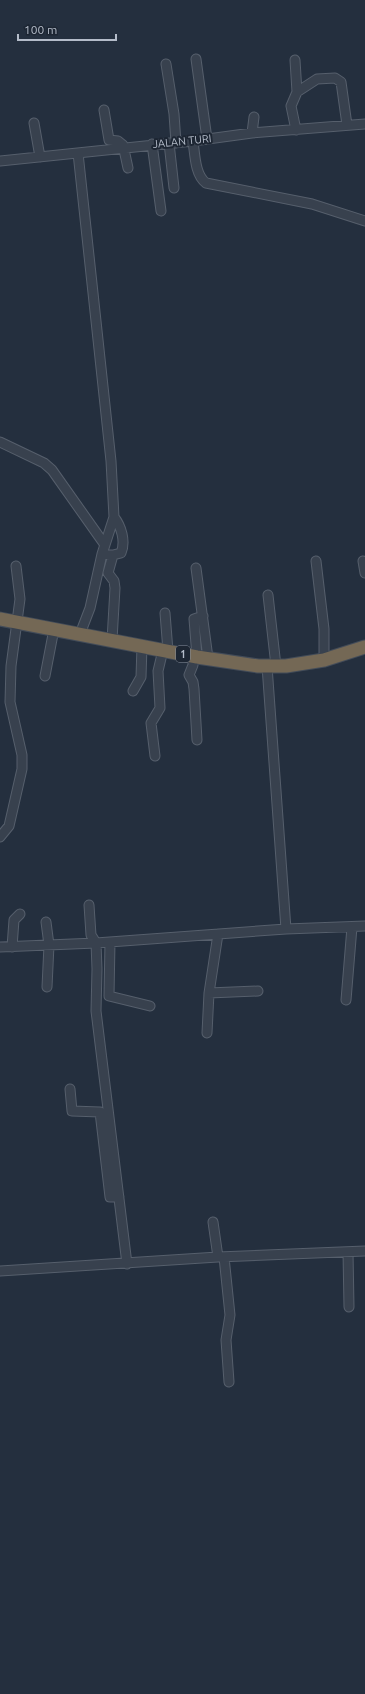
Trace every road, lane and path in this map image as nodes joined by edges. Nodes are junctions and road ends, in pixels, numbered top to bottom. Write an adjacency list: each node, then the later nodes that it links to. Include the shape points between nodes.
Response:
1 (196, 59): 12 (street)
2 (295, 60): 4 (street)
3 (166, 64): 14 (street, via 174,114)
4 (297, 92): 9 (street, via 317,79 335,78 340,82); 10 (street, via 291,106)
5 (104, 110): 16 (street, via 109,140 122,142)
6 (254, 117): 11 (street)
7 (34, 123): 18 (street)
8 (365, 124): 9 (street, JALAN TURI)
9 (347, 125): 10 (street, JALAN TURI)
10 (296, 130): 11 (street, JALAN TURI)
11 (252, 133): 12 (street, JALAN TURI)
12 (208, 139): 13 (street, JALAN TURI)
13 (193, 141): 14 (street, JALAN TURI); 23 (street, via 198,172 206,183 312,204)
14 (173, 143): 15 (street, JALAN TURI); 21 (street)
15 (152, 144): 16 (street, JALAN TURI); 22 (street)
16 (125, 148): 17 (street, JALAN TURI); 20 (street)
17 (78, 153): 18 (street, JALAN TURI); 25 (street, via 111,461)
18 (40, 157): 19 (street, JALAN TURI)
19 (0, 161)
20 (128, 168)
21 (174, 188)
22 (161, 211)
23 (365, 221)
24 (0, 442): 26 (street, via 44,463 52,470)
25 (114, 517): 26 (street); 27 (street, via 121,528 121,553)
26 (106, 545): 27 (street)
27 (107, 555): 38 (street); 39 (street, via 108,572 115,588)
28 (316, 561): 44 (street, via 324,629)
29 (363, 561): 32 (street)
30 (16, 566): 36 (street, via 20,588)
31 (196, 568): 43 (street, via 203,616 194,619)
32 (365, 573)
33 (268, 595): 45 (street)
34 (166, 613): 42 (street)
35 (0, 619): 36 (highway, 1)
36 (17, 622): 37 (highway, 1); 50 (street, via 10,702 22,755 22,769 9,826)
37 (54, 629): 38 (highway, 1); 46 (street)
38 (80, 634): 39 (highway, 1)
39 (112, 640): 40 (highway, 1)
40 (142, 646): 42 (highway, 1); 47 (street, via 141,677)
41 (365, 647): 44 (highway, 1)
42 (166, 651): 43 (highway, 1); 49 (street, via 158,671 160,708 151,723)
43 (200, 657): 45 (highway, 1); 48 (street, via 193,665 189,676 193,682)
44 (324, 660): 45 (highway, 1)
45 (272, 666): 56 (street)
46 (45, 676)
47 (134, 691)
48 (197, 740)
49 (155, 756)
50 (0, 837)
51 (89, 905): 59 (street, via 91,936)
52 (20, 914): 62 (street, via 14,920)
53 (46, 922): 60 (street)
54 (365, 926): 55 (street)
55 (352, 927): 56 (street); 66 (street)
56 (286, 929): 57 (street)
57 (218, 934): 58 (street); 65 (street)
58 (110, 942): 59 (street); 67 (street, via 109,996)
59 (96, 943): 60 (street); 70 (street, via 96,1011)
60 (49, 945): 62 (street); 63 (street)
61 (0, 947): 62 (street)
62 (12, 947)
63 (47, 987)
64 (258, 991): 65 (street)
65 (209, 993): 68 (street)
66 (346, 1000)
67 (150, 1006)
68 (207, 1033)
69 (70, 1089): 70 (street, via 72,1111 100,1112 110,1198)
70 (118, 1197): 75 (street)
71 (213, 1222): 74 (street)
72 (365, 1251): 73 (street)
73 (348, 1252): 74 (street); 77 (street)
74 (221, 1257): 75 (street); 78 (street, via 228,1329)
75 (128, 1264): 76 (street)
76 (0, 1272)
77 (349, 1307)
78 (229, 1382)

